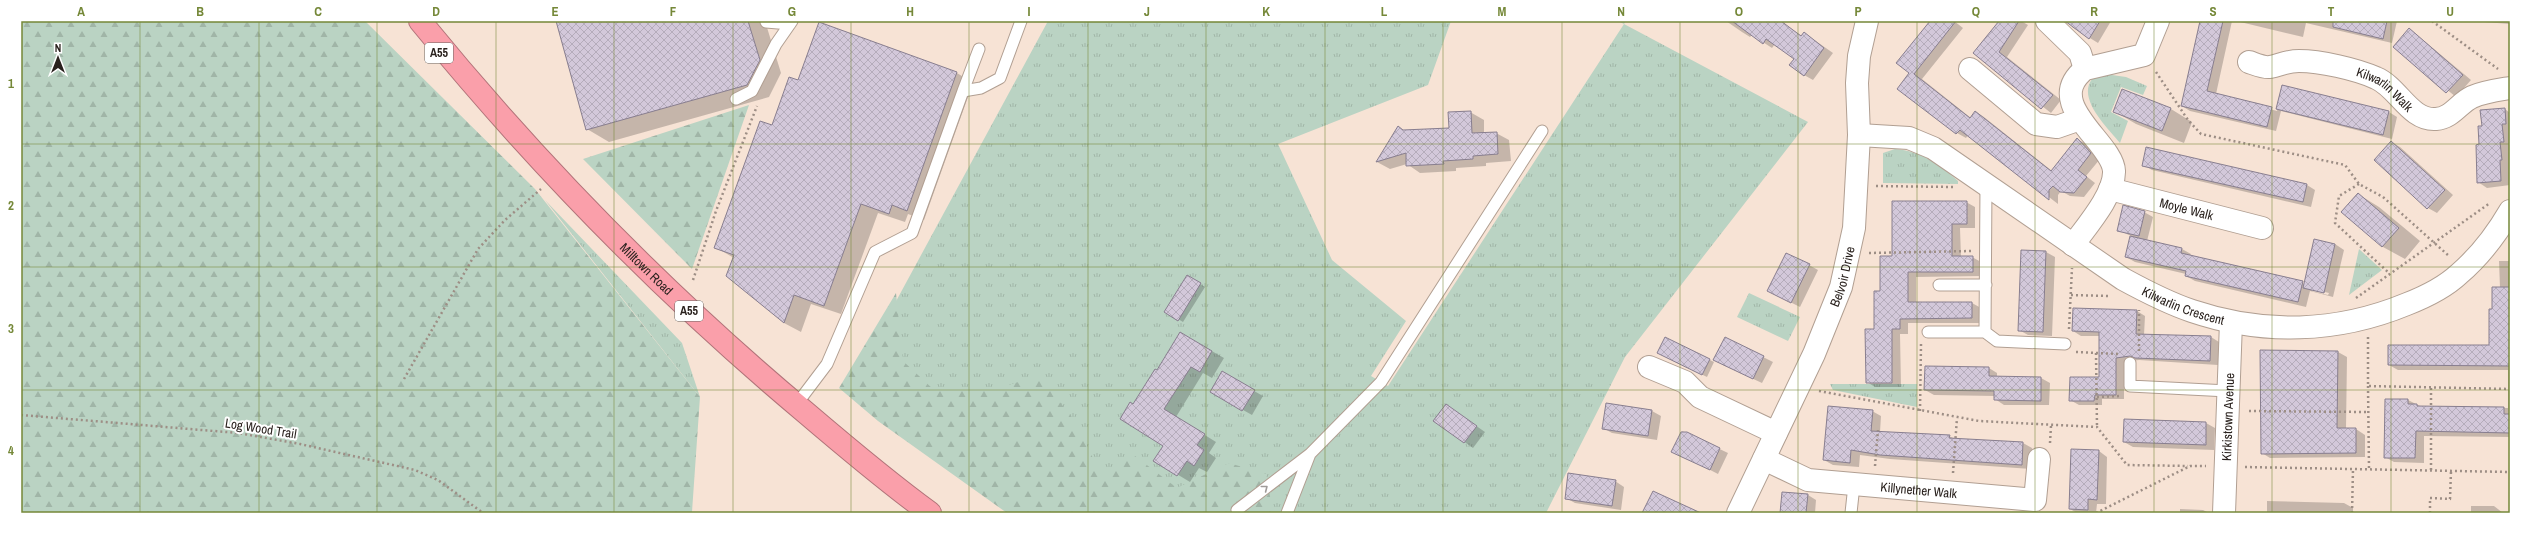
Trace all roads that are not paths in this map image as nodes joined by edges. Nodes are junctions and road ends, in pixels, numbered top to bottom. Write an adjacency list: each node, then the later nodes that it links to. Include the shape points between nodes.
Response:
1 (406, 21): 14 (highway, Milltown Road / A55)
2 (420, 21): 14 (highway, Milltown Road / A55)
3 (1021, 21): 15 (lane, via 1000,78 986,86)
4 (1867, 21): 19 (street, Belvoir Drive, via 1859,63)
5 (2047, 21): 12 (street, via 2080,53)
6 (2158, 21): 12 (street, via 2144,55)
7 (766, 22): 8 (lane)
8 (791, 22): 16 (lane, via 776,44 752,91)
9 (979, 49): 15 (lane)
10 (2249, 62): 13 (street, Kilwarlin Walk, via 2269,67 2284,61 2313,62 2364,74 2377,78 2424,118 2437,119 2449,116 2472,97)
11 (1970, 69): 17 (street, via 2036,124 2047,128 2057,127)
12 (2084, 69): 17 (street, via 2078,74 2073,86 2074,108)
13 (2506, 81)
14 (472, 84): 34 (highway, Milltown Road / A55, via 554,177 684,306)
15 (963, 91): 34 (lane, via 912,232 875,252 827,364)
16 (736, 99)
17 (2080, 119): 21 (street, via 2110,160 2114,170)
18 (1542, 131): 36 (lane, via 1380,382)
19 (1859, 135): 20 (street, Kilwarlin Crescent, via 1909,138 1933,148); 35 (street, Belvoir Drive, via 1854,228 1841,287)
20 (1986, 186): 24 (street, Kilwarlin Crescent); 26 (lane)
21 (2110, 189): 23 (street, Moyle Walk); 24 (street)
22 (2504, 216): 27 (street, Kilwarlin Crescent, via 2495,235 2463,270 2428,295 2389,312 2325,327 2293,329)
23 (2262, 228)
24 (2073, 246): 27 (street, Kilwarlin Crescent, via 2139,288 2191,311)
25 (1939, 285): 26 (lane)
26 (1986, 285): 29 (lane)
27 (2231, 322): 33 (street, Kirkistown Avenue)
28 (1928, 332): 29 (lane)
29 (1986, 332): 30 (lane, via 1997,342)
30 (2065, 344)
31 (2129, 357): 33 (lane, via 2130,386)
32 (1649, 367): 35 (street, via 1685,382 1700,397)
33 (2228, 401): 45 (street, Kirkistown Avenue)
34 (796, 405): 40 (highway, Milltown Road / A55, via 858,458)
35 (1776, 433): 37 (street, Belvoir Drive)
36 (1310, 454): 41 (lane, one-way to 36, via 1237,510); 42 (lane)
37 (1764, 458): 39 (street, Killynether Walk, via 1808,480); 43 (street, Belvoir Drive)
38 (2039, 458): 39 (street, Killynether Walk, via 2036,500)
39 (1864, 485): 44 (lane)
40 (930, 513)
41 (1238, 513)
42 (1287, 513)
43 (1738, 513)
44 (1851, 513)
45 (2224, 513)

